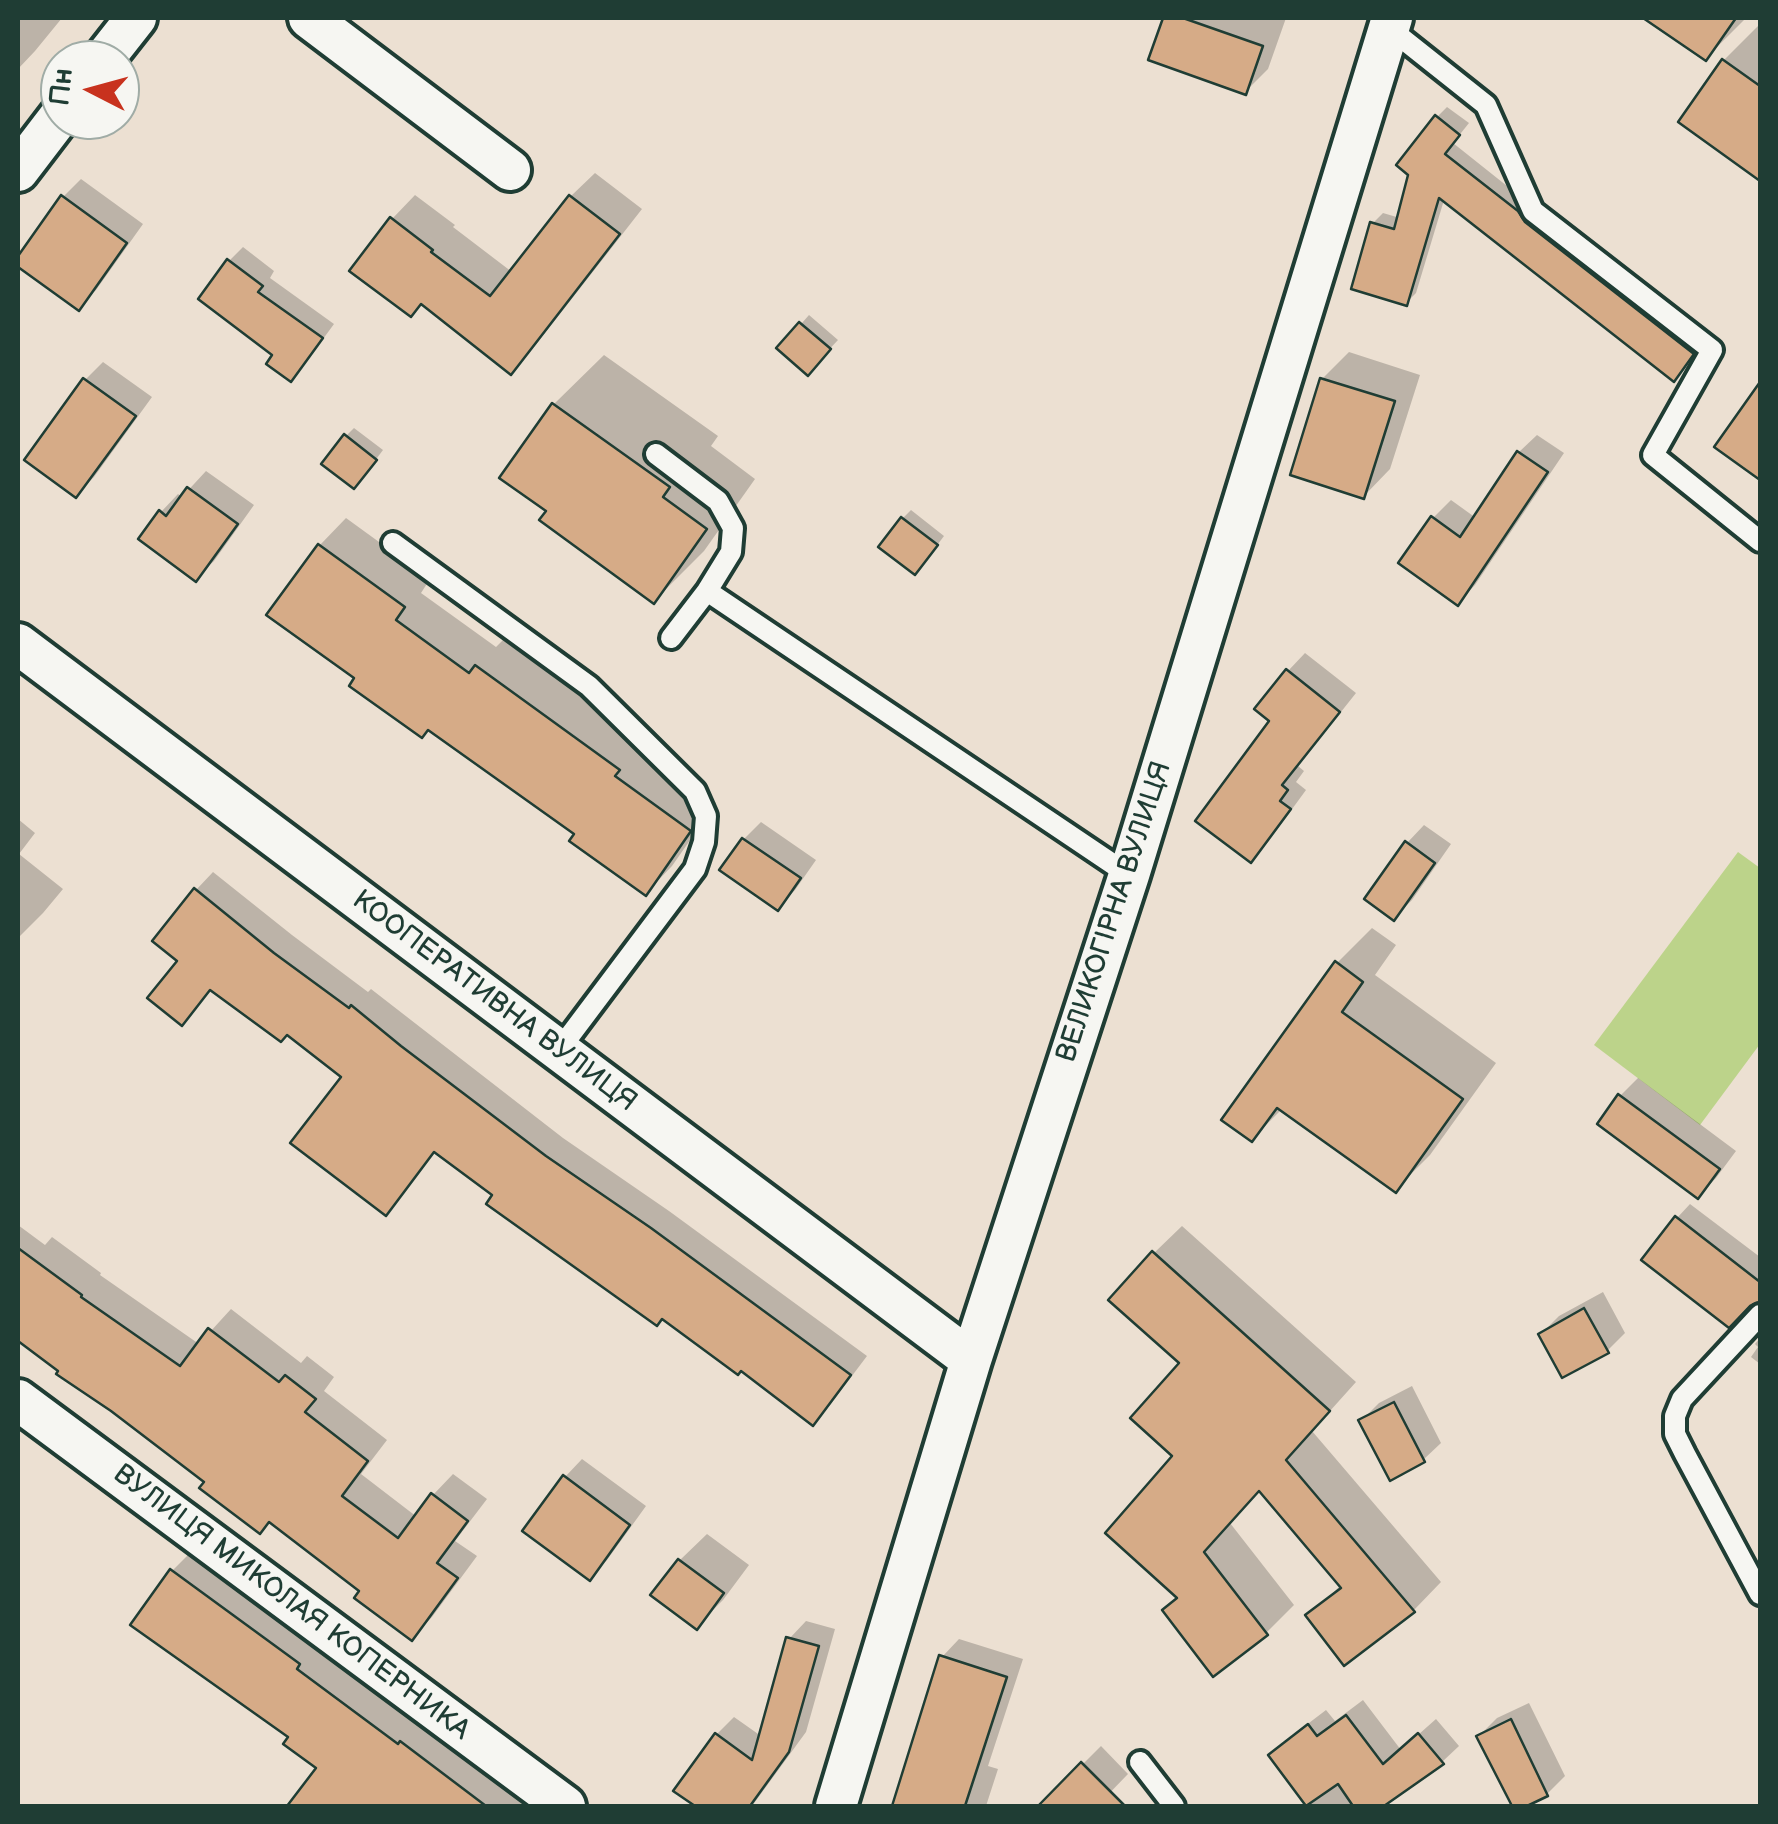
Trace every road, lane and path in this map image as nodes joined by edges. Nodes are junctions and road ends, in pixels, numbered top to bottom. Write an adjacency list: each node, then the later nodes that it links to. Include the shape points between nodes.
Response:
1 (136, 18): 4 (street)
2 (310, 18): 6 (street)
3 (1390, 23): 9 (lane, via 1486,106 1533,211 1712,350 1652,455); 14 (street, ВЕЛИКОГІРНА ВУЛИЦЯ)
4 (119, 40)
5 (42, 140): 7 (street)
6 (510, 170)
7 (18, 171)
8 (656, 454): 11 (lane, via 718,502 733,528 731,552)
9 (1760, 541)
10 (393, 543): 15 (lane, via 588,686 695,790 706,816 694,869)
11 (707, 590): 12 (lane); 14 (lane)
12 (671, 638)
13 (18, 644): 15 (street, КООПЕРАТИВНА ВУЛИЦЯ)
14 (1128, 876): 17 (street, ВЕЛИКОГІРНА ВУЛИЦЯ)
15 (559, 1050): 17 (street, КООПЕРАТИВНА ВУЛИЦЯ)
16 (1760, 1315): 19 (lane, via 1674,1416 1684,1454)
17 (970, 1360): 22 (street, ВЕЛИКОГІРНА ВУЛИЦЯ)
18 (18, 1400): 21 (street, ВУЛИЦЯ МИКОЛАЯ КОПЕРНИКА)
19 (1760, 1594)
20 (1140, 1762): 23 (lane)
21 (565, 1806)
22 (836, 1806)
23 (1174, 1806)

